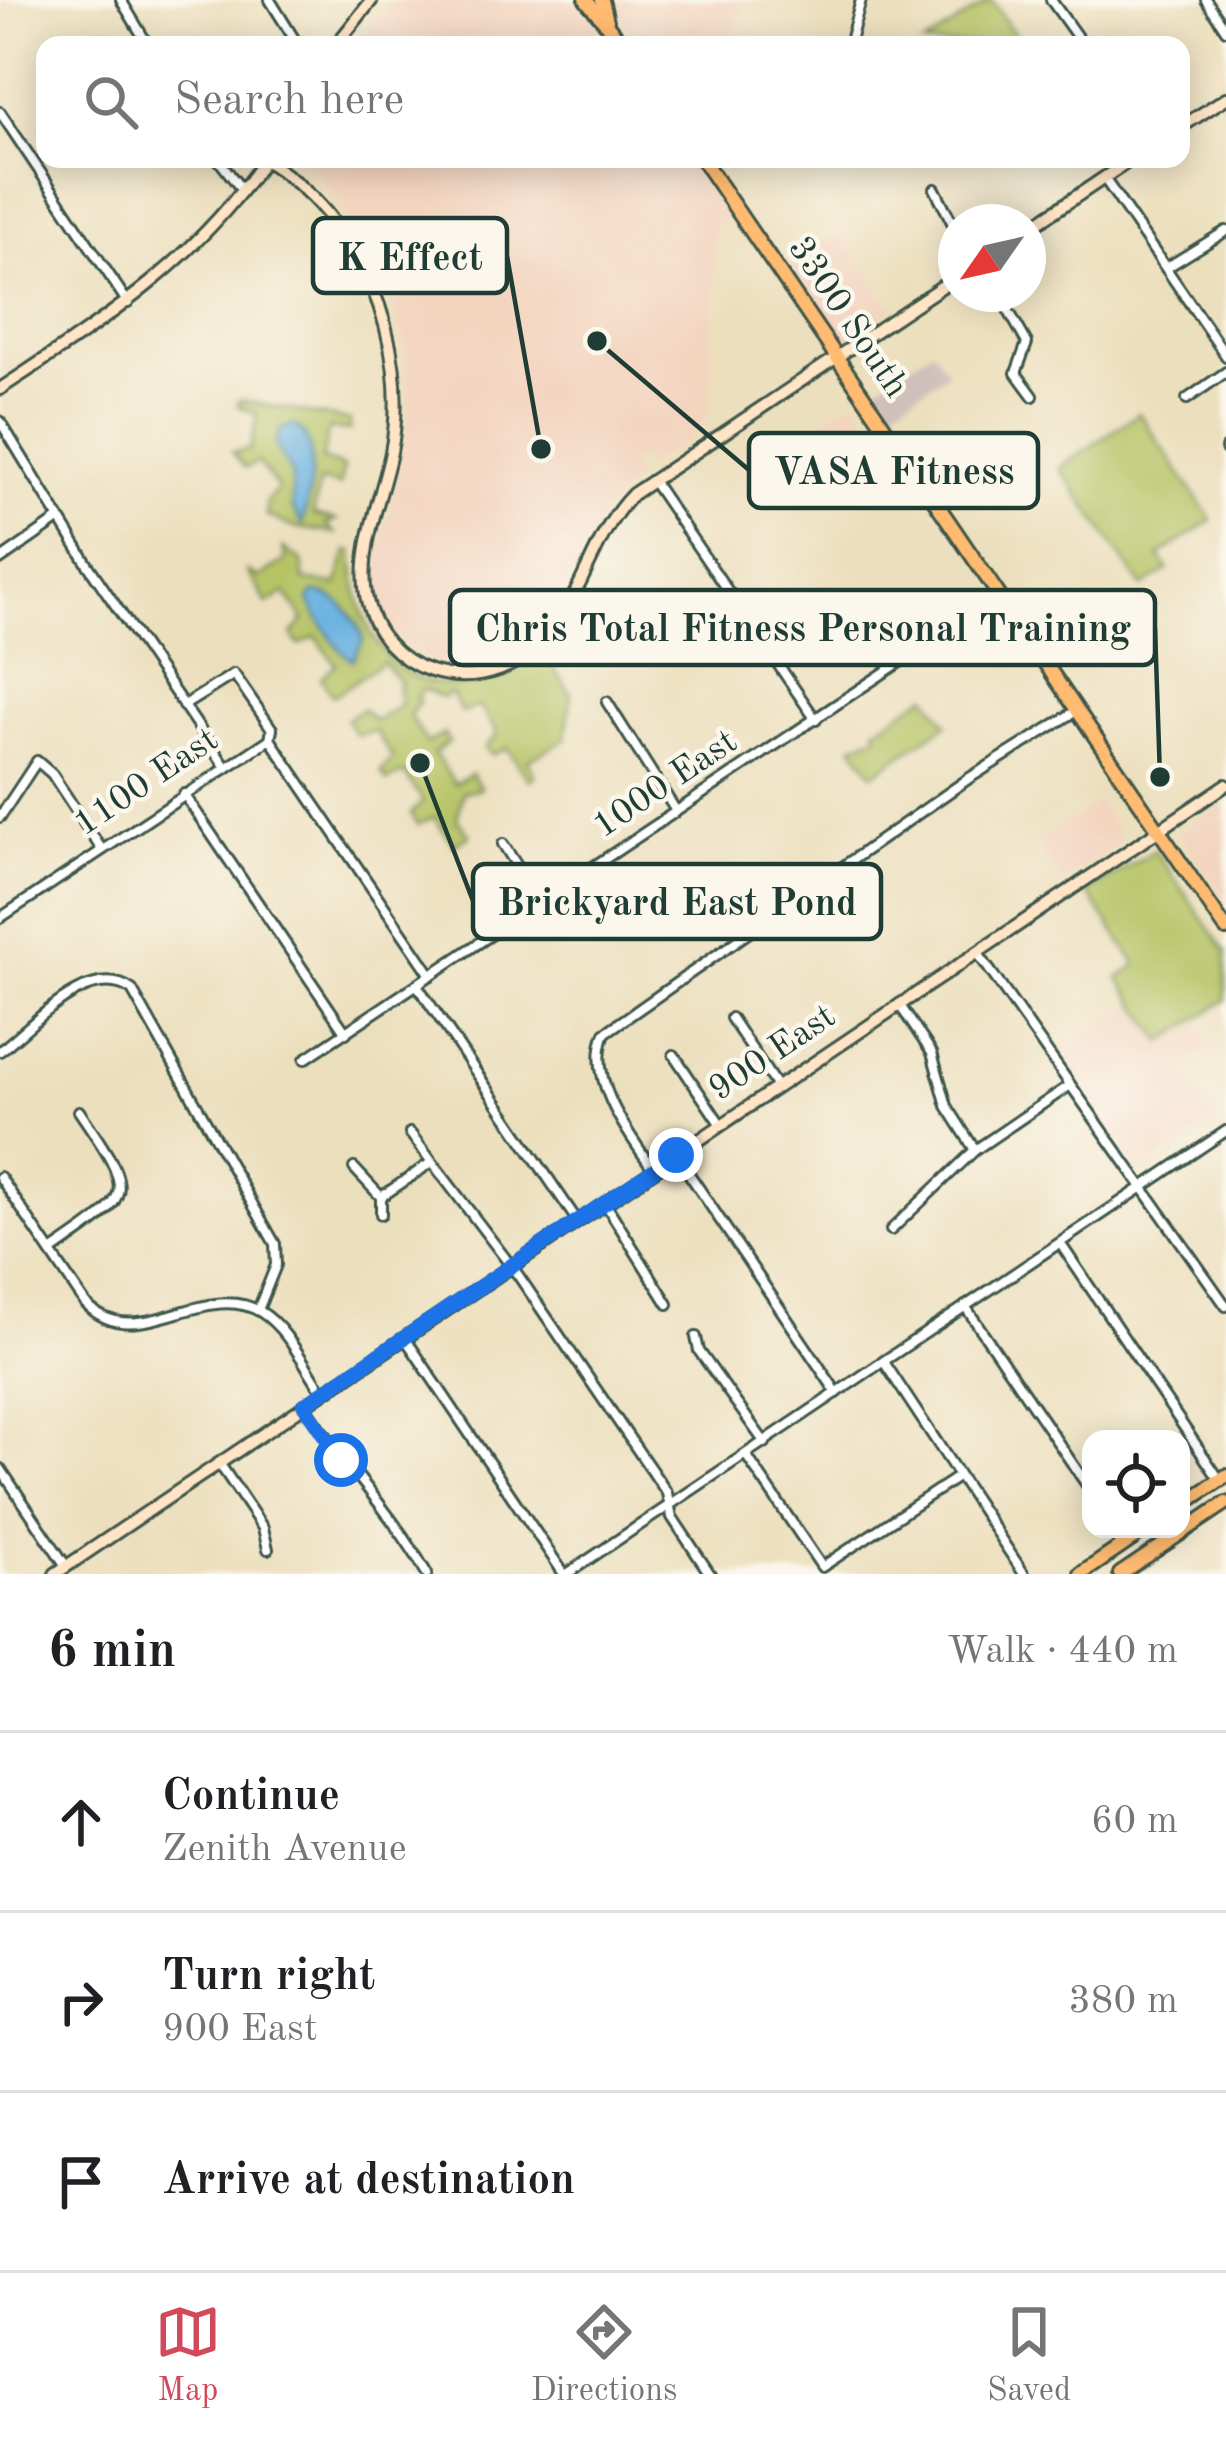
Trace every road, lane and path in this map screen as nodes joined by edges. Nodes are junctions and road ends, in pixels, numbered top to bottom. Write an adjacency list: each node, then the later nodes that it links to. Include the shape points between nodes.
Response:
1 (121, 0): 11 (street)
2 (270, 0): 12 (street)
3 (372, 0): 13 (street)
4 (586, 0): 9 (main road)
5 (602, 0): 9 (main road)
6 (861, 0): 15 (street)
7 (1052, 0): 16 (street)
8 (1206, 0): 10 (street)
9 (608, 21): 14 (main road)
10 (1226, 30)
11 (143, 36)
12 (292, 36)
13 (343, 36)
14 (618, 36)
15 (852, 36)
16 (1077, 36)
17 (1226, 98): 19 (street)
18 (0, 112): 20 (street)
19 (1190, 121)
20 (36, 166)
21 (38, 168): 35 (street)
22 (225, 168): 29 (street)
23 (258, 168): 29 (street)
24 (278, 168): 44 (street, via 324,208 387,329 396,415 365,569 375,622 397,652 430,673 456,677 483,676 519,660 566,615 618,511)
25 (708, 168): 37 (main road, 3300 South)
26 (1119, 168): 27 (street)
27 (1104, 178): 31 (street); 33 (street)
28 (934, 189): 30 (street)
29 (243, 191): 35 (street)
30 (942, 204)
31 (1046, 217)
32 (1226, 231): 33 (street)
33 (1166, 268): 38 (street)
34 (938, 289): 37 (street)
35 (129, 304): 40 (street)
36 (1010, 312): 41 (street, via 1028,343 1016,374)
37 (837, 356): 44 (street); 48 (main road, 3300 South)
38 (1226, 356)
39 (1226, 372): 42 (street)
40 (0, 389)
41 (1033, 396)
42 (1187, 399)
43 (0, 421): 45 (street)
44 (652, 480): 47 (street)
45 (59, 519): 46 (street); 51 (street)
46 (0, 560)
47 (730, 595): 49 (street); 53 (street)
48 (999, 596): 52 (main road, 3300 South); 53 (street, 1000 East)
49 (648, 652)
50 (607, 702): 58 (street)
51 (183, 706): 54 (street, via 234,674 272,729); 55 (street)
52 (1077, 710): 60 (main road, 3300 South); 85 (street, via 605,1034 599,1056 617,1115)
53 (816, 720): 58 (street, 1000 East)
54 (270, 739): 55 (street, 1100 East); 67 (street)
55 (225, 766): 57 (street, 1100 East)
56 (1226, 785): 60 (street, 900 East)
57 (184, 794): 62 (street, 1100 East); 71 (street)
58 (676, 811): 63 (street, 1000 East)
59 (0, 817): 62 (street, via 37,761)
60 (1158, 830): 65 (main road, 3300 South); 66 (street, 900 East)
61 (503, 844): 63 (street)
62 (102, 850): 64 (street, 1100 East)
63 (540, 902): 67 (street, 1000 East)
64 (0, 919)
65 (1226, 928)
66 (976, 952): 69 (street, 900 East); 75 (street)
67 (431, 976): 68 (street, 1000 East)
68 (417, 985): 71 (street, 1000 East); 91 (street)
69 (899, 1004): 76 (street, 900 East); 81 (street, via 932,1053 947,1106)
70 (731, 1018): 76 (street)
71 (346, 1033): 74 (street, 1000 East)
72 (0, 1051): 99 (street, via 93,982 115,981 135,993 273,1239 276,1265)
73 (674, 1055): 78 (street)
74 (304, 1059)
75 (1070, 1086): 81 (street); 87 (street)
76 (777, 1087): 78 (street, 900 East)
77 (79, 1111): 94 (street, via 117,1167 118,1198)
78 (722, 1125): 82 (street, 900 East)
79 (1226, 1131): 87 (street)
80 (410, 1133): 83 (street)
81 (975, 1150): 92 (street)
82 (676, 1155): 85 (street, 900 East); 104 (street)
83 (429, 1164): 88 (street); 95 (street)
84 (354, 1168): 88 (street)
85 (654, 1170): 89 (street, 900 East)
86 (0, 1177): 94 (street)
87 (1142, 1188): 93 (street); 98 (street)
88 (380, 1197): 90 (street)
89 (605, 1203): 91 (street, 900 East); 96 (street)
90 (381, 1214)
91 (578, 1222): 95 (street, 900 East)
92 (891, 1230)
93 (1060, 1243): 97 (street); 112 (street)
94 (51, 1252): 99 (street, via 90,1309 115,1323 224,1303)
95 (511, 1267): 101 (street, 900 East); 115 (street)
96 (668, 1304)
97 (965, 1306): 102 (street); 111 (street)
98 (1226, 1306)
99 (258, 1310): 103 (street)
100 (696, 1337): 106 (street)
101 (405, 1338): 103 (street, 900 East); 123 (street)
102 (884, 1362): 104 (street); 110 (street)
103 (323, 1392): 105 (street, 900 East)
104 (837, 1393): 106 (street)
105 (304, 1405): 108 (street, 900 East); 122 (street)
106 (765, 1442): 107 (street)
107 (746, 1455): 110 (street, via 822,1567); 115 (street)
108 (219, 1462): 119 (street); 120 (street, 900 East)
109 (0, 1468): 120 (street)
110 (959, 1475): 125 (street)
111 (1082, 1478)
112 (1223, 1478): 113 (main road)
113 (1190, 1500)
114 (1226, 1503): 126 (main road)
115 (669, 1505): 123 (street); 124 (street)
116 (1123, 1538): 118 (street)
117 (1134, 1538): 118 (main road)
118 (1126, 1543): 121 (main road)
119 (268, 1549)
120 (60, 1570)
121 (1086, 1573)
122 (427, 1574)
123 (566, 1574)
124 (710, 1574)
125 (1024, 1574)
126 (1120, 1574)

